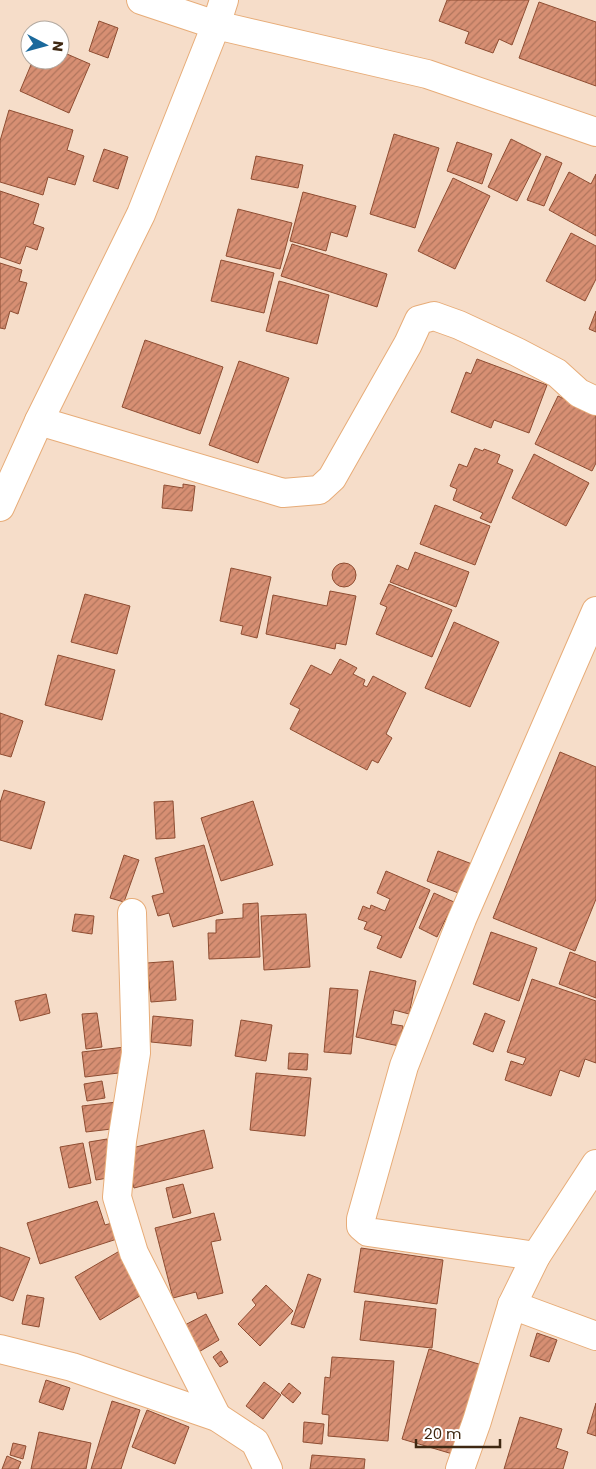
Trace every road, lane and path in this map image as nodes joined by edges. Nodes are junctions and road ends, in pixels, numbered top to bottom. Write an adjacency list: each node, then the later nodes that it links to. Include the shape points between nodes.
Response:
1 (141, 0): 2 (street)
2 (220, 12): 3 (street, via 427,74); 5 (street, via 141,214)
3 (596, 132)
4 (596, 402): 5 (street, via 579,393 557,373 434,316 419,320 332,478 320,490 283,492)
5 (39, 422): 6 (street)
6 (0, 507)
7 (596, 611): 10 (street, via 462,919 404,1066 361,1219 361,1226 368,1232)
8 (132, 913): 14 (street, via 136,1053 117,1197 134,1253)
9 (596, 1164): 10 (street)
10 (536, 1256): 11 (street)
11 (512, 1305): 12 (street); 16 (street)
12 (596, 1336)
13 (0, 1349): 14 (street, via 72,1367)
14 (217, 1417): 15 (street, via 255,1442)
15 (268, 1469)
16 (460, 1469)

